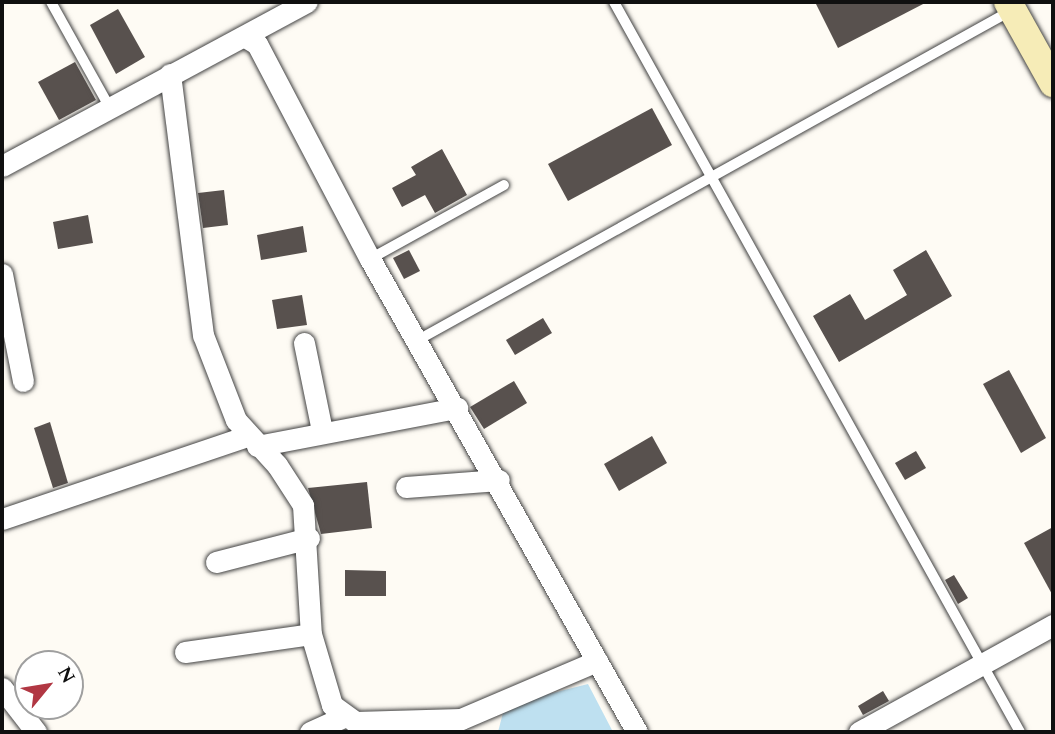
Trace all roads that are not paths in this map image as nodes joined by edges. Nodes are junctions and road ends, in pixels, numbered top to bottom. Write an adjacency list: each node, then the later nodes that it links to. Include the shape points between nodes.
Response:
1 (51, 2): 8 (lane)
2 (307, 2): 5 (street)
3 (614, 2): 10 (lane)
4 (1012, 4): 7 (street); 10 (lane)
5 (247, 38): 6 (street); 12 (street, via 257,44)
6 (170, 74): 8 (street); 19 (street, via 203,335 236,420)
7 (1053, 83)
8 (109, 106): 9 (street)
9 (2, 166)
10 (714, 180): 14 (lane); 29 (lane)
11 (504, 185): 12 (lane)
12 (370, 259): 14 (street)
13 (2, 274): 16 (street)
14 (418, 340): 17 (street)
15 (303, 343): 18 (street)
16 (23, 381)
17 (457, 408): 18 (street); 20 (street)
18 (321, 431): 19 (street)
19 (252, 441): 22 (street); 23 (street, via 298,492)
20 (499, 480): 21 (street); 28 (street)
21 (406, 487)
22 (2, 519)
23 (309, 538): 24 (street); 26 (street)
24 (216, 562)
25 (1053, 625): 29 (street)
26 (311, 634): 27 (street); 31 (street, via 332,705)
27 (185, 652)
28 (597, 661): 32 (street); 35 (street)
29 (982, 665): 36 (street); 37 (lane)
30 (2, 688): 33 (street)
31 (344, 717): 32 (street, via 355,722); 34 (street)
32 (464, 726)
33 (36, 732)
34 (310, 732)
35 (637, 732)
36 (859, 732)
37 (1020, 732)

